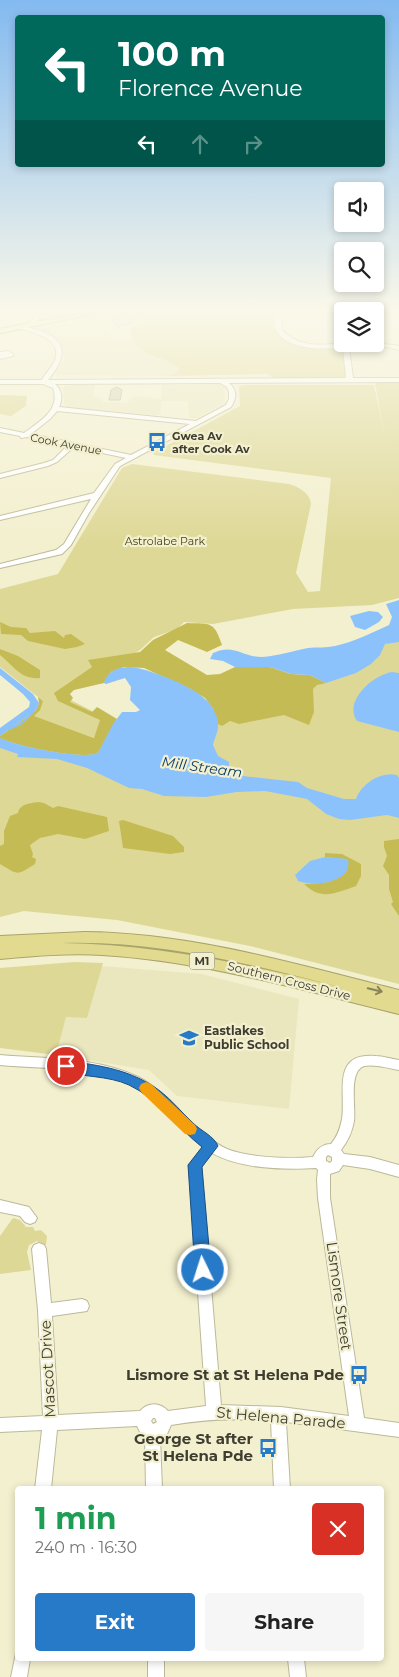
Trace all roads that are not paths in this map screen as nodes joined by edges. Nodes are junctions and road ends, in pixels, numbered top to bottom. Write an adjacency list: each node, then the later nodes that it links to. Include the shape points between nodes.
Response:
1 (56, 388): 3 (street, via 58,399)
2 (231, 388): 4 (street, via 229,406)
3 (55, 409): 4 (street); 6 (street)
4 (199, 423): 9 (street)
5 (2, 433): 6 (street, Cook Avenue)
6 (24, 437): 7 (street, Cook Avenue)
7 (70, 446): 8 (street, Cook Avenue); 9 (street, Cook Avenue); 11 (street, via 46,465)
8 (108, 456): 9 (street, Cook Avenue); 10 (street, Cook Avenue)
9 (130, 459): 10 (street)
10 (117, 466): 12 (street)
11 (0, 476)
12 (97, 495): 13 (street); 14 (street)
13 (53, 506): 14 (street, via 74,505); 15 (street)
14 (85, 513): 16 (street, via 59,552)
15 (0, 518)
16 (0, 566)
17 (0, 942): 19 (highway, Southern Cross Drive / M1, one-way to 19, via 77,937 162,943 223,954)
18 (0, 953): 20 (highway, Southern Cross Drive / M1, via 72,948 160,954)
19 (399, 996)
20 (399, 1008)
21 (0, 1060): 23 (street, via 101,1071 126,1078 156,1096)
22 (399, 1065): 24 (street, via 368,1059 352,1067 344,1134)
23 (211, 1146): 25 (street, via 228,1154); 32 (street, via 195,1165)
24 (336, 1155): 25 (street, via 323,1151 319,1156); 26 (street)
25 (322, 1165): 38 (street, Lismore Street, via 324,1198)
26 (399, 1171)
27 (0, 1206): 28 (street, via 24,1211)
28 (30, 1218)
29 (39, 1249): 31 (street, Mascot Drive)
30 (82, 1306): 31 (street)
31 (45, 1310): 36 (street, Mascot Drive)
32 (214, 1412): 33 (street, St Helena Parade); 35 (street, St Helena Parade)
33 (278, 1415): 38 (street, St Helena Parade); 43 (street)
34 (144, 1418): 35 (street, via 148,1412 155,1411); 36 (street); 40 (street, via 144,1425)
35 (164, 1419): 40 (street, via 161,1429)
36 (51, 1422): 37 (street); 41 (street, Mascot Drive)
37 (0, 1425)
38 (358, 1425): 39 (street, St Helena Parade)
39 (399, 1430)
40 (152, 1432): 42 (street)
41 (43, 1486)
42 (154, 1486)
43 (282, 1486)
44 (22, 1661): 47 (street)
45 (156, 1661): 48 (street)
46 (296, 1661): 49 (street)
47 (19, 1677)
48 (156, 1677)
49 (298, 1677)

